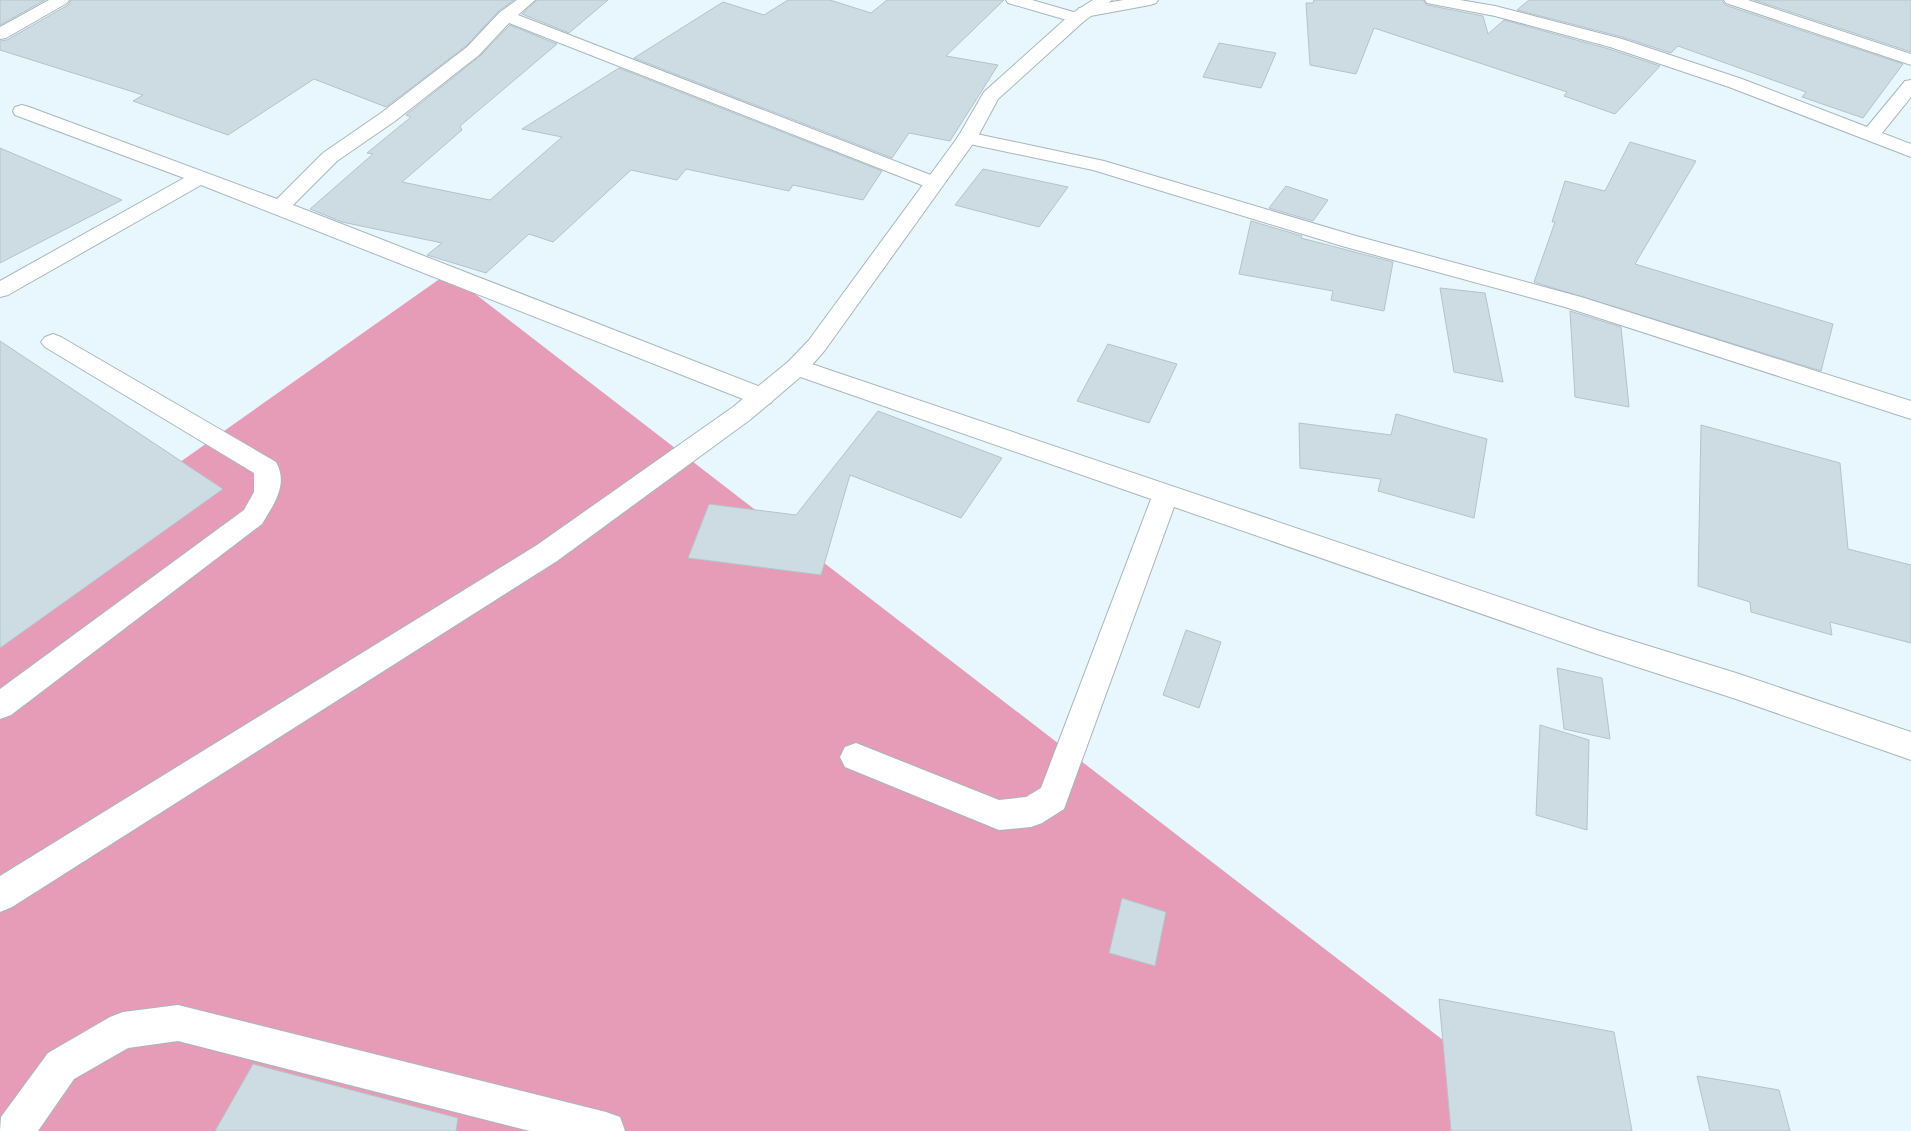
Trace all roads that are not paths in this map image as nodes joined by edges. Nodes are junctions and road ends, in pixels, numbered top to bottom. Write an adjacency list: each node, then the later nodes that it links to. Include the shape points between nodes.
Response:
1 (60, 0): 9 (street)
2 (527, 0): 8 (street)
3 (1014, 0): 7 (street)
4 (1150, 0): 7 (street)
5 (1433, 0): 13 (street, via 1628,47)
6 (1732, 0): 10 (street)
7 (1089, 10): 14 (street, via 990,96)
8 (506, 16): 17 (street); 18 (street, via 473,51 330,157)
9 (0, 34)
10 (1911, 60)
11 (1911, 85): 13 (street)
12 (22, 111): 16 (street)
13 (1870, 135): 15 (street)
14 (967, 138): 17 (street); 23 (street, via 1097,165 1349,241 1572,302)
15 (1911, 151)
16 (200, 178): 18 (street); 19 (street)
17 (934, 183): 21 (street, via 817,345)
18 (280, 207): 22 (street)
19 (0, 290)
20 (53, 342): 25 (street, via 267,469 266,493 252,517)
21 (797, 366): 22 (street); 24 (street)
22 (762, 397): 28 (street, via 547,553)
23 (1911, 410)
24 (1166, 493): 26 (street); 27 (street, via 1054,798 1031,812 1000,815)
25 (0, 706)
26 (1911, 746)
27 (856, 757)
28 (0, 895)
29 (14, 1131): 30 (street, via 62,1066 123,1030 178,1023)
30 (606, 1131)

